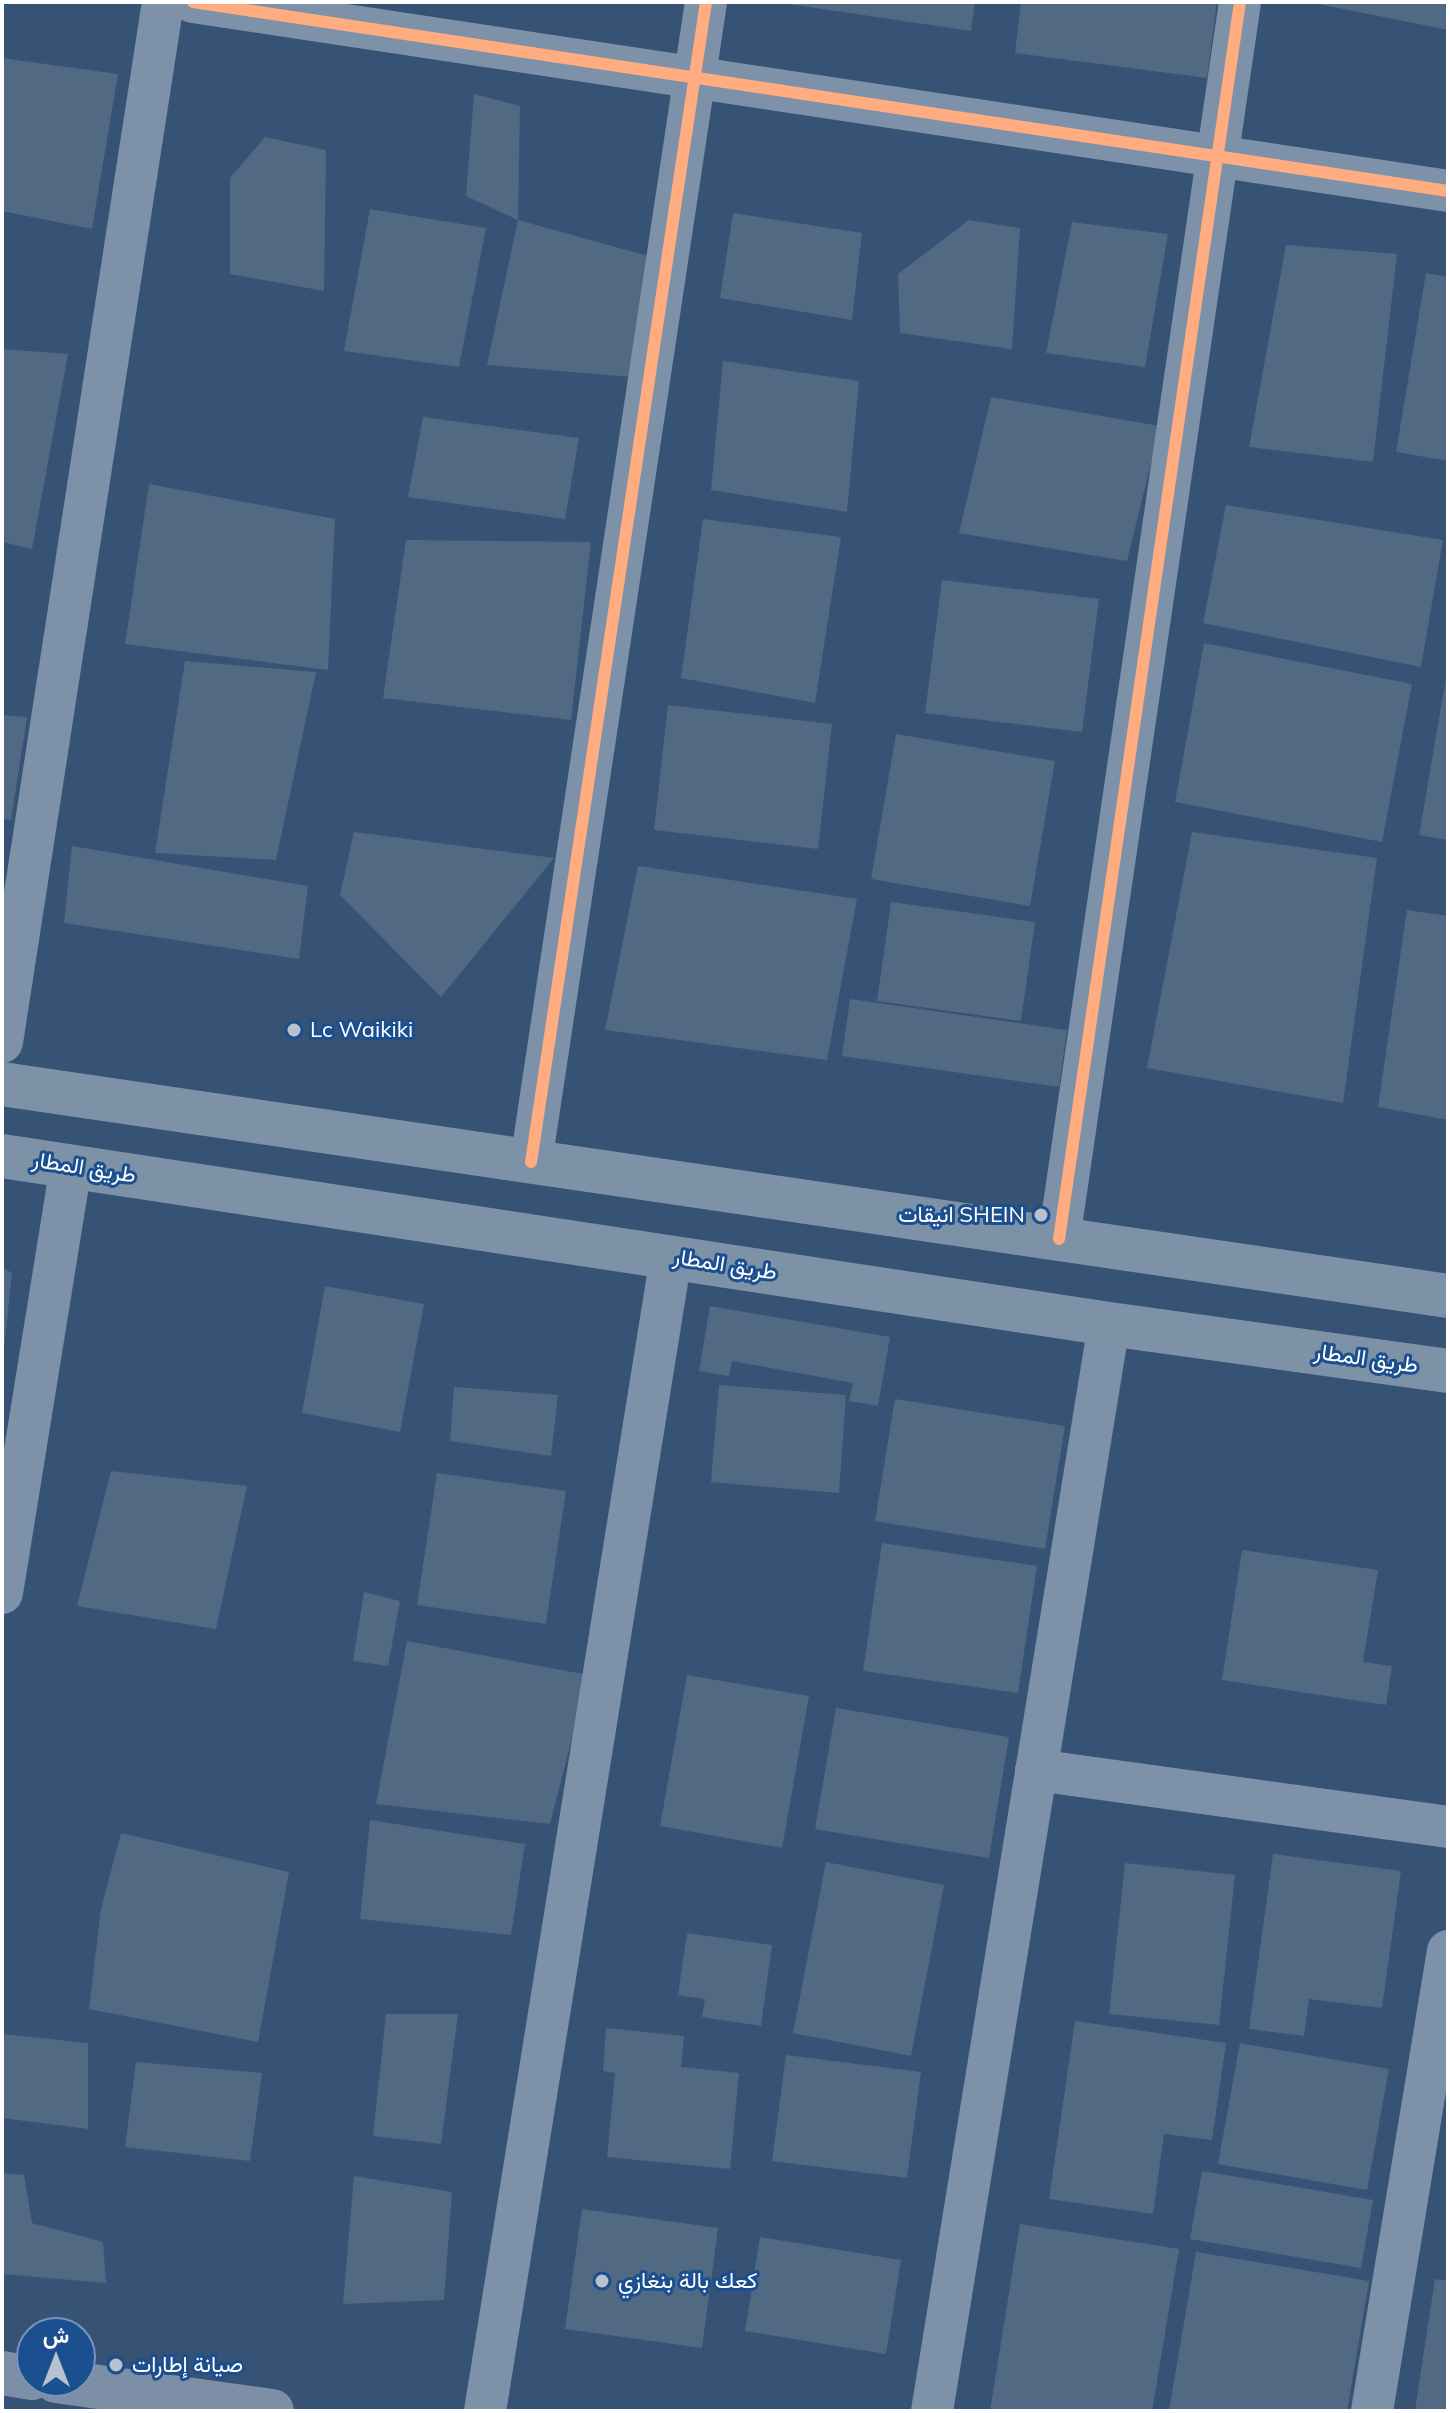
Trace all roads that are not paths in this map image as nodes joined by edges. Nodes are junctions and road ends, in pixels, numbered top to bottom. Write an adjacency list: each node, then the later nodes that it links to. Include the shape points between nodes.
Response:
1 (163, 2): 8 (street)
2 (193, 2): 5 (street)
3 (706, 2): 5 (street)
4 (1240, 2): 6 (street)
5 (695, 77): 6 (street); 11 (street)
6 (1217, 156): 7 (street); 13 (street)
7 (1448, 191)
8 (2, 1042)
9 (2, 1084): 11 (highway)
10 (2, 1156): 12 (highway, طريق المطار)
11 (531, 1162): 13 (highway)
12 (71, 1166): 14 (highway, طريق المطار); 18 (street)
13 (1059, 1239): 15 (highway)
14 (671, 1257): 16 (highway, طريق المطار); 24 (street)
15 (1448, 1296)
16 (1109, 1324): 17 (highway, طريق المطار); 19 (street)
17 (1448, 1371)
18 (2, 1593)
19 (1036, 1770): 20 (street); 25 (street)
20 (1448, 1827)
21 (1448, 1951): 26 (street)
22 (96, 2387): 23 (main road)
23 (272, 2411)
24 (485, 2411)
25 (932, 2411)
26 (1372, 2411)

